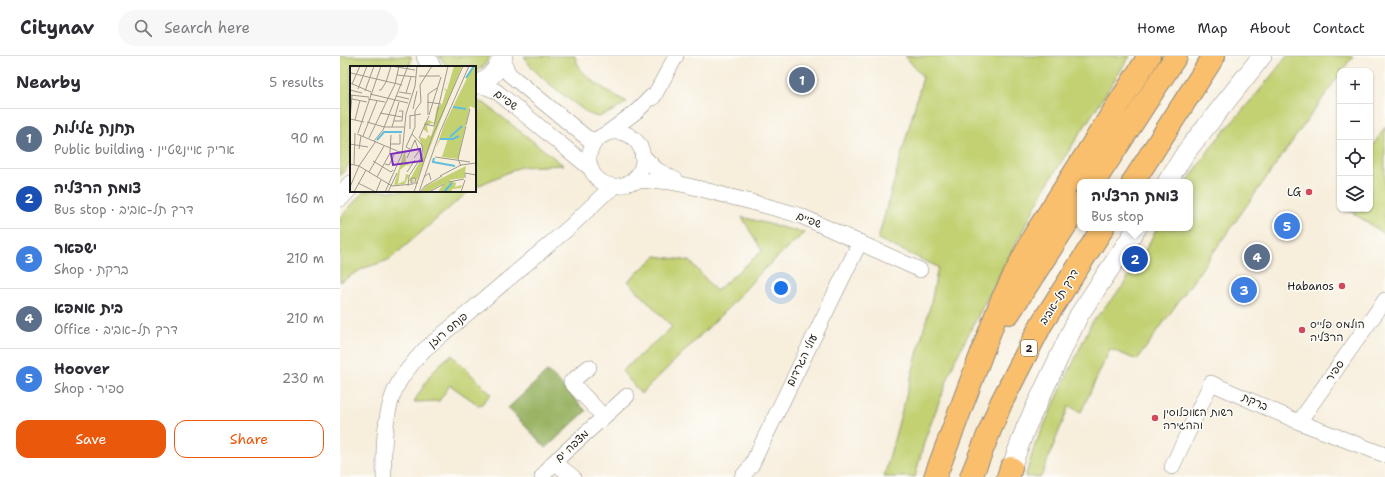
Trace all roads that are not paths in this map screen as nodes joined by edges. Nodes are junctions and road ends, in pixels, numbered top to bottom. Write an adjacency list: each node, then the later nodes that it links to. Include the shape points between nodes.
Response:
1 (425, 56): 8 (street); 9 (street)
2 (503, 56): 10 (street, via 495,72); 12 (street, שפיים, via 509,74 587,138)
3 (676, 56): 12 (street, via 653,98 651,97 633,115)
4 (1150, 56): 30 (highway, via 1034,236 1001,302)
5 (1176, 56): 15 (highway)
6 (1214, 56): 16 (highway)
7 (1262, 56): 17 (street, via 1186,152)
8 (423, 66)
9 (430, 66)
10 (476, 84)
11 (476, 85): 14 (street, שפיים, via 496,90)
12 (602, 137): 13 (street, שפיים, via 620,133 632,138 640,147); 14 (street, via 590,151 588,159)
13 (642, 155): 18 (street, via 640,172); 20 (street, שפיים, via 657,170)
14 (592, 172): 18 (street, שפיים, via 603,183); 23 (street, פנחס רוזן, via 595,187)
15 (1096, 179)
16 (1135, 179)
17 (1169, 179)
18 (622, 185): 20 (street, שפיים, via 649,180); 23 (street, פנחס רוזן, via 603,195)
19 (350, 186): 21 (street)
20 (691, 187): 26 (street, שפיים, via 801,216)
21 (340, 197)
22 (1077, 208): 30 (highway, via 1018,298)
23 (577, 220): 38 (street, פנחס רוזן, via 424,350 409,368 398,383 392,402 384,443)
24 (1101, 231): 43 (highway, דרך תל-אביב / 2, via 1042,323 1001,403)
25 (1135, 231): 37 (street, via 1079,315 1026,427)
26 (860, 242): 27 (street, שפיים); 41 (street, עולי הגרדום, via 751,466)
27 (920, 270)
28 (1385, 300): 33 (street, ספיר)
29 (589, 367): 32 (street, via 571,382)
30 (976, 369): 42 (highway)
31 (627, 396): 32 (street, מצפה ים)
32 (604, 417): 35 (street, מצפה ים)
33 (1299, 422): 34 (street, ברקת); 36 (street, ברקת, via 1211,383)
34 (1385, 455)
35 (554, 462): 39 (street, מצפה ים); 40 (street)
36 (1172, 467)
37 (1010, 474)
38 (384, 477)
39 (542, 477)
40 (573, 477)
41 (742, 477)
42 (935, 477)
43 (971, 477)

